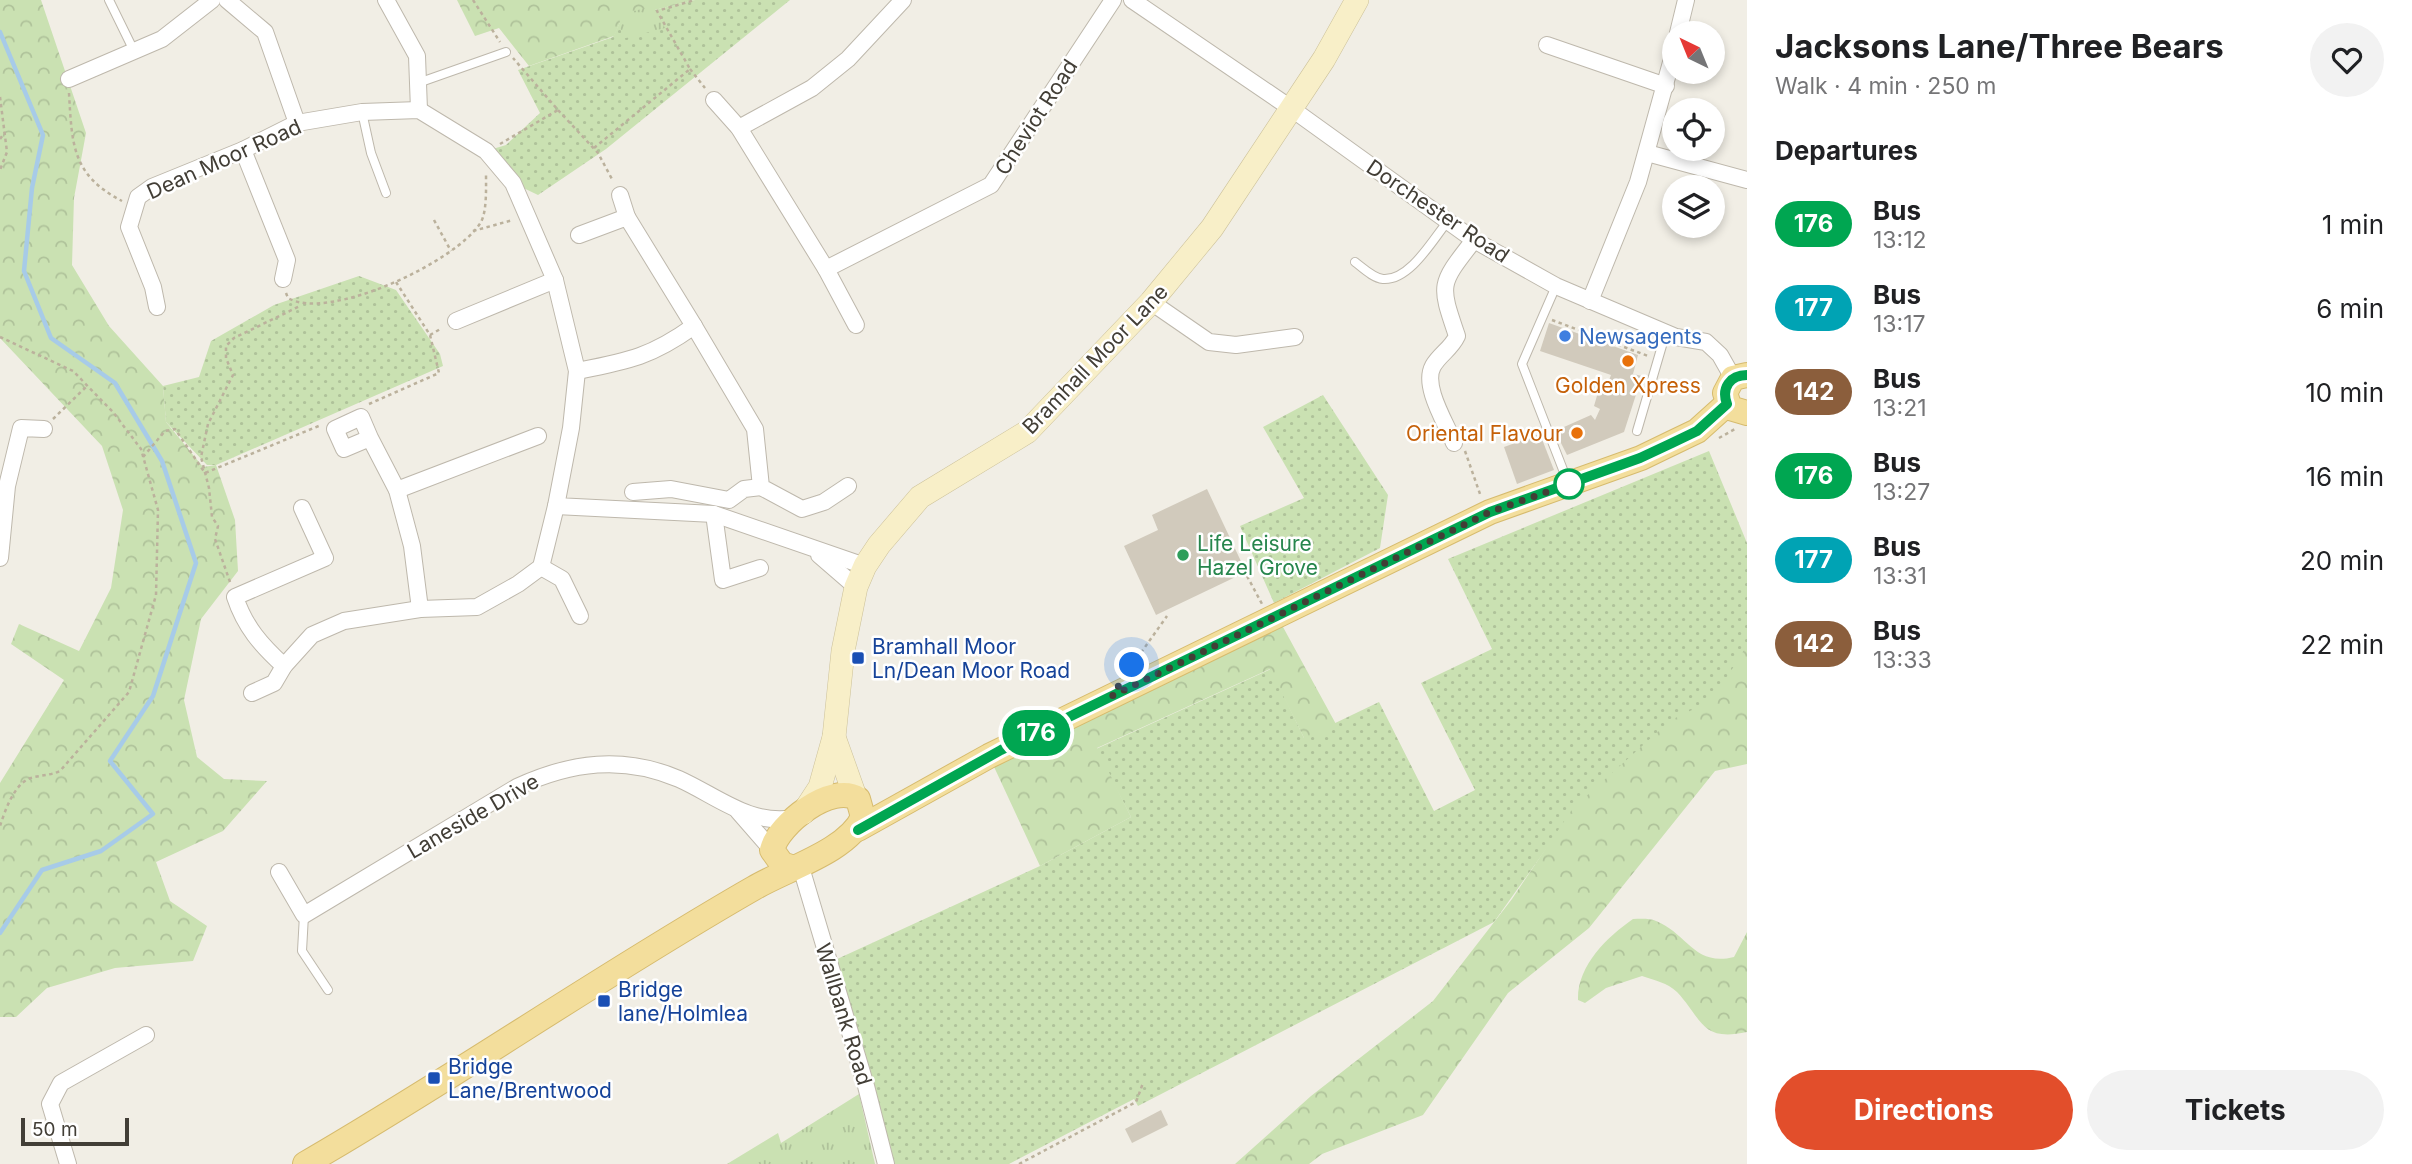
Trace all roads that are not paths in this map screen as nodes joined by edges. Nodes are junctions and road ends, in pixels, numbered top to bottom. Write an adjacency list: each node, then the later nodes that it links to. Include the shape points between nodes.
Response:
1 (109, 0): 12 (lane)
2 (212, 0): 12 (street, via 162,39)
3 (227, 0): 21 (street, via 265,32)
4 (386, 0): 15 (street, via 417,56)
5 (904, 0): 22 (street, via 848,59 812,88)
6 (1113, 0): 33 (street, Cheviot Road, via 991,185)
7 (1132, 0): 18 (street, Dorchester Road)
8 (1357, 0): 18 (street, Bramhall Moor Lane)
9 (1686, 0): 10 (street)
10 (1681, 21)
11 (1547, 45): 16 (street)
12 (134, 51): 14 (street)
13 (506, 52): 15 (lane)
14 (69, 79)
15 (418, 83): 19 (street)
16 (1666, 86): 24 (street)
17 (714, 100): 22 (street)
18 (1292, 108): 29 (street, Dorchester Road); 38 (street, Bramhall Moor Lane, via 1212,228)
19 (419, 110): 20 (street, Dean Moor Road); 35 (street, via 486,151 513,183)
20 (362, 112): 21 (street, Dean Moor Road); 26 (lane)
21 (298, 123): 23 (street, Dean Moor Road)
22 (739, 128): 33 (street)
23 (243, 150): 34 (street, via 287,260); 39 (street, Dean Moor Road, via 138,197 129,227)
24 (1647, 153): 25 (street); 37 (street)
25 (1747, 180)
26 (386, 193)
27 (620, 195): 28 (street)
28 (627, 217): 30 (street); 42 (street)
29 (1448, 221): 31 (street, Dorchester Road); 32 (lane, via 1399,275 1384,279)
30 (579, 235)
31 (1474, 240): 36 (street, Dorchester Road); 52 (street, via 1446,275 1443,289 1457,336 1432,368 1430,385)
32 (1355, 262)
33 (826, 269): 41 (street)
34 (282, 279)
35 (555, 280): 40 (street); 45 (street)
36 (1556, 286): 37 (street, Dorchester Road); 53 (lane, via 1522,364)
37 (1590, 301): 43 (street, Dorchester Road)
38 (1151, 302): 44 (street, via 1209,342 1236,345); 64 (street, Bramhall Moor Lane, via 1027,432 919,497)
39 (157, 307)
40 (456, 321)
41 (856, 325)
42 (694, 326): 45 (street, via 663,348 632,360); 55 (street, via 755,429)
43 (1666, 332): 46 (street, Dorchester Road, via 1706,342); 49 (lane)
44 (1295, 337)
45 (577, 371): 58 (street)
46 (1740, 377): 47 (main road, via 1725,393)
47 (1737, 408): 53 (main road, via 1640,458)
48 (44, 429): 61 (street, via 21,428 7,486)
49 (1636, 431)
50 (538, 436): 56 (street)
51 (370, 438): 56 (street)
52 (1454, 443)
53 (1569, 484): 70 (main road, via 1487,514)
54 (848, 486): 55 (street, via 824,502 802,509)
55 (761, 487): 57 (street, via 744,489 729,500 671,489)
56 (397, 490): 65 (street, via 412,546)
57 (633, 492)
58 (556, 506): 60 (street); 62 (street)
59 (302, 508): 67 (street, via 325,558 235,597 255,639)
60 (714, 514): 63 (street, via 723,580); 64 (street, via 814,551)
61 (0, 558)
62 (541, 567): 65 (street, via 477,607); 66 (street, via 562,579)
63 (760, 568)
64 (861, 577): 69 (street, Bramhall Moor Lane, via 843,651)
65 (420, 609): 67 (street, via 344,621 312,635)
66 (580, 616)
67 (284, 666): 68 (street, via 274,684)
68 (252, 693)
69 (834, 737): 71 (street, Bramhall Moor Lane); 73 (street, Bramhall Moor Lane, via 820,787)
70 (1001, 750): 71 (main road, via 894,794); 74 (main road)
71 (857, 798): 73 (main road, via 828,798); 74 (main road, via 863,817)
72 (738, 811): 73 (street, Laneside Drive, via 778,821); 75 (street, Laneside Drive); 77 (street, Laneside Drive, via 680,779 645,767 585,764 550,772 517,787)
73 (799, 815): 75 (main road, via 783,826)
74 (858, 830): 75 (main road, via 849,839)
75 (784, 859): 81 (main road, via 740,896); 82 (street, Wallbank Road, via 866,1086)
76 (279, 872): 77 (street)
77 (304, 915): 78 (lane, via 302,951)
78 (328, 990)
79 (146, 1035): 80 (street, via 61,1083 50,1104)
80 (68, 1164)
81 (305, 1164)
82 (886, 1164)

